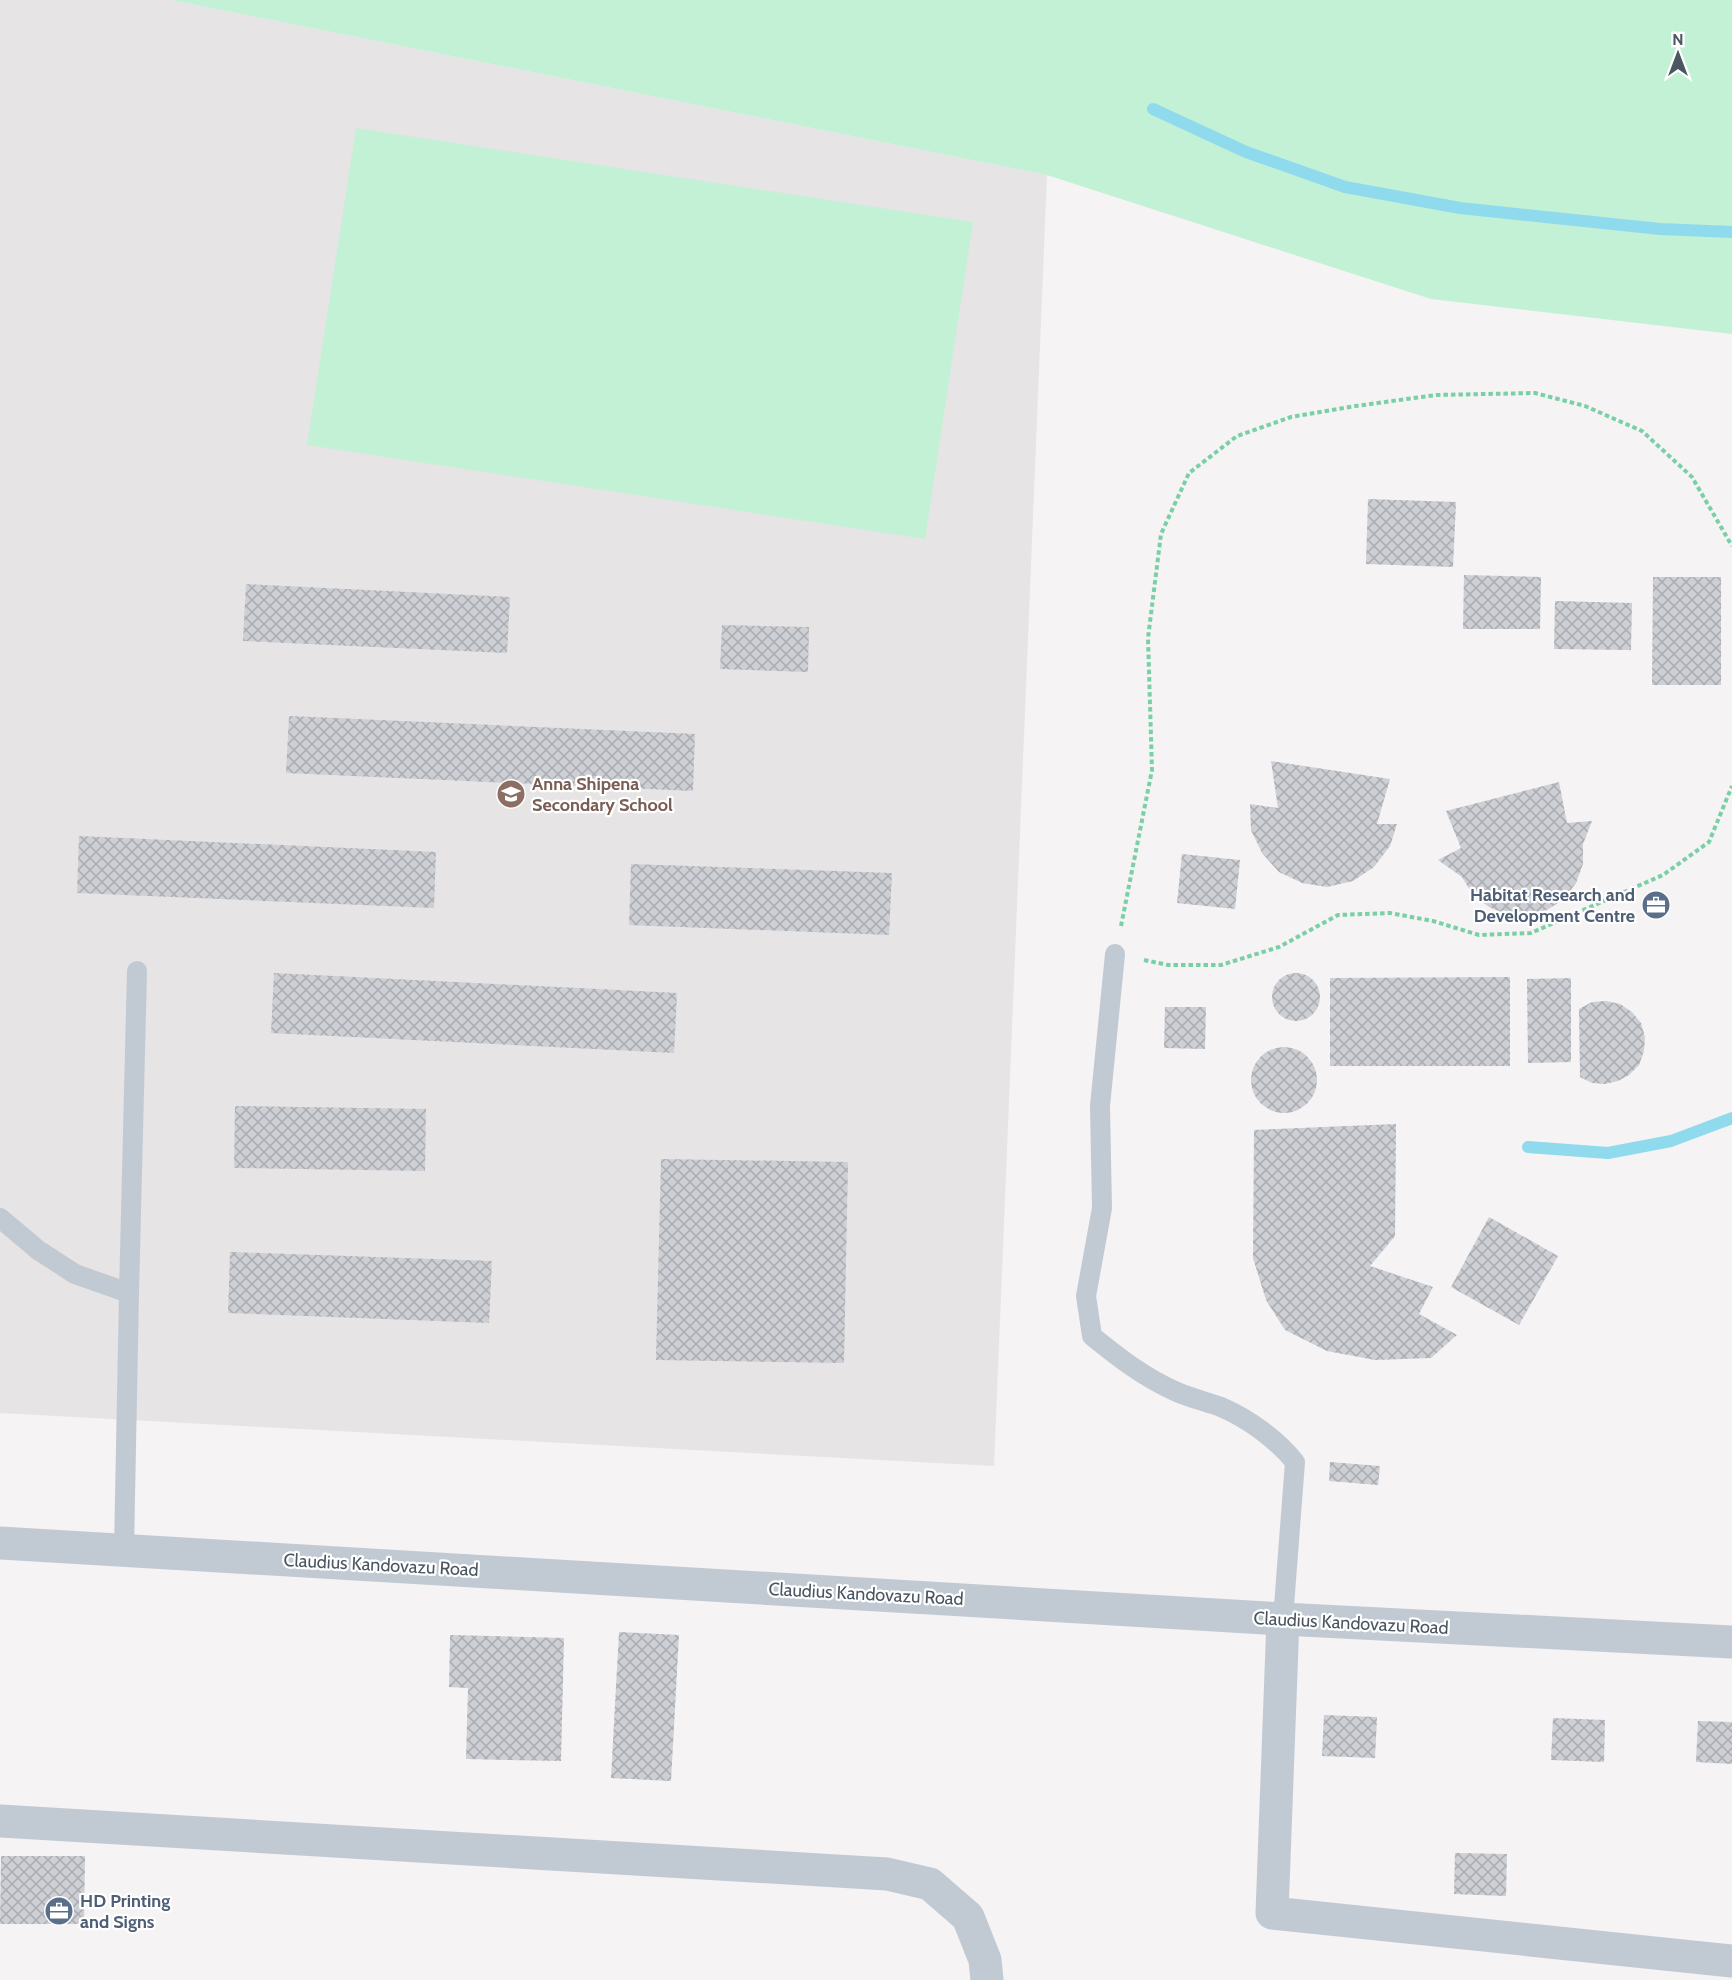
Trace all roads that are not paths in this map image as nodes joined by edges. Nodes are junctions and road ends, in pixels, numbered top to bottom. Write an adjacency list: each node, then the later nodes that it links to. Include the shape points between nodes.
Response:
1 (1115, 954): 7 (lane, via 1100,1106 1102,1208 1086,1296 1092,1336 1131,1368 1177,1392 1224,1408 1257,1428 1295,1462)
2 (136, 971): 4 (lane)
3 (0, 1218): 4 (lane, via 75,1274)
4 (129, 1293): 6 (lane)
5 (0, 1543): 6 (street, Claudius Kandovazu Road)
6 (124, 1549): 7 (street, Claudius Kandovazu Road)
7 (1283, 1620): 8 (street, Claudius Kandovazu Road); 10 (street, via 1272,1913)
8 (1732, 1641)
9 (0, 1821): 11 (street, via 887,1874 930,1884 968,1917 985,1960)
10 (1732, 1961)
11 (987, 1980)

